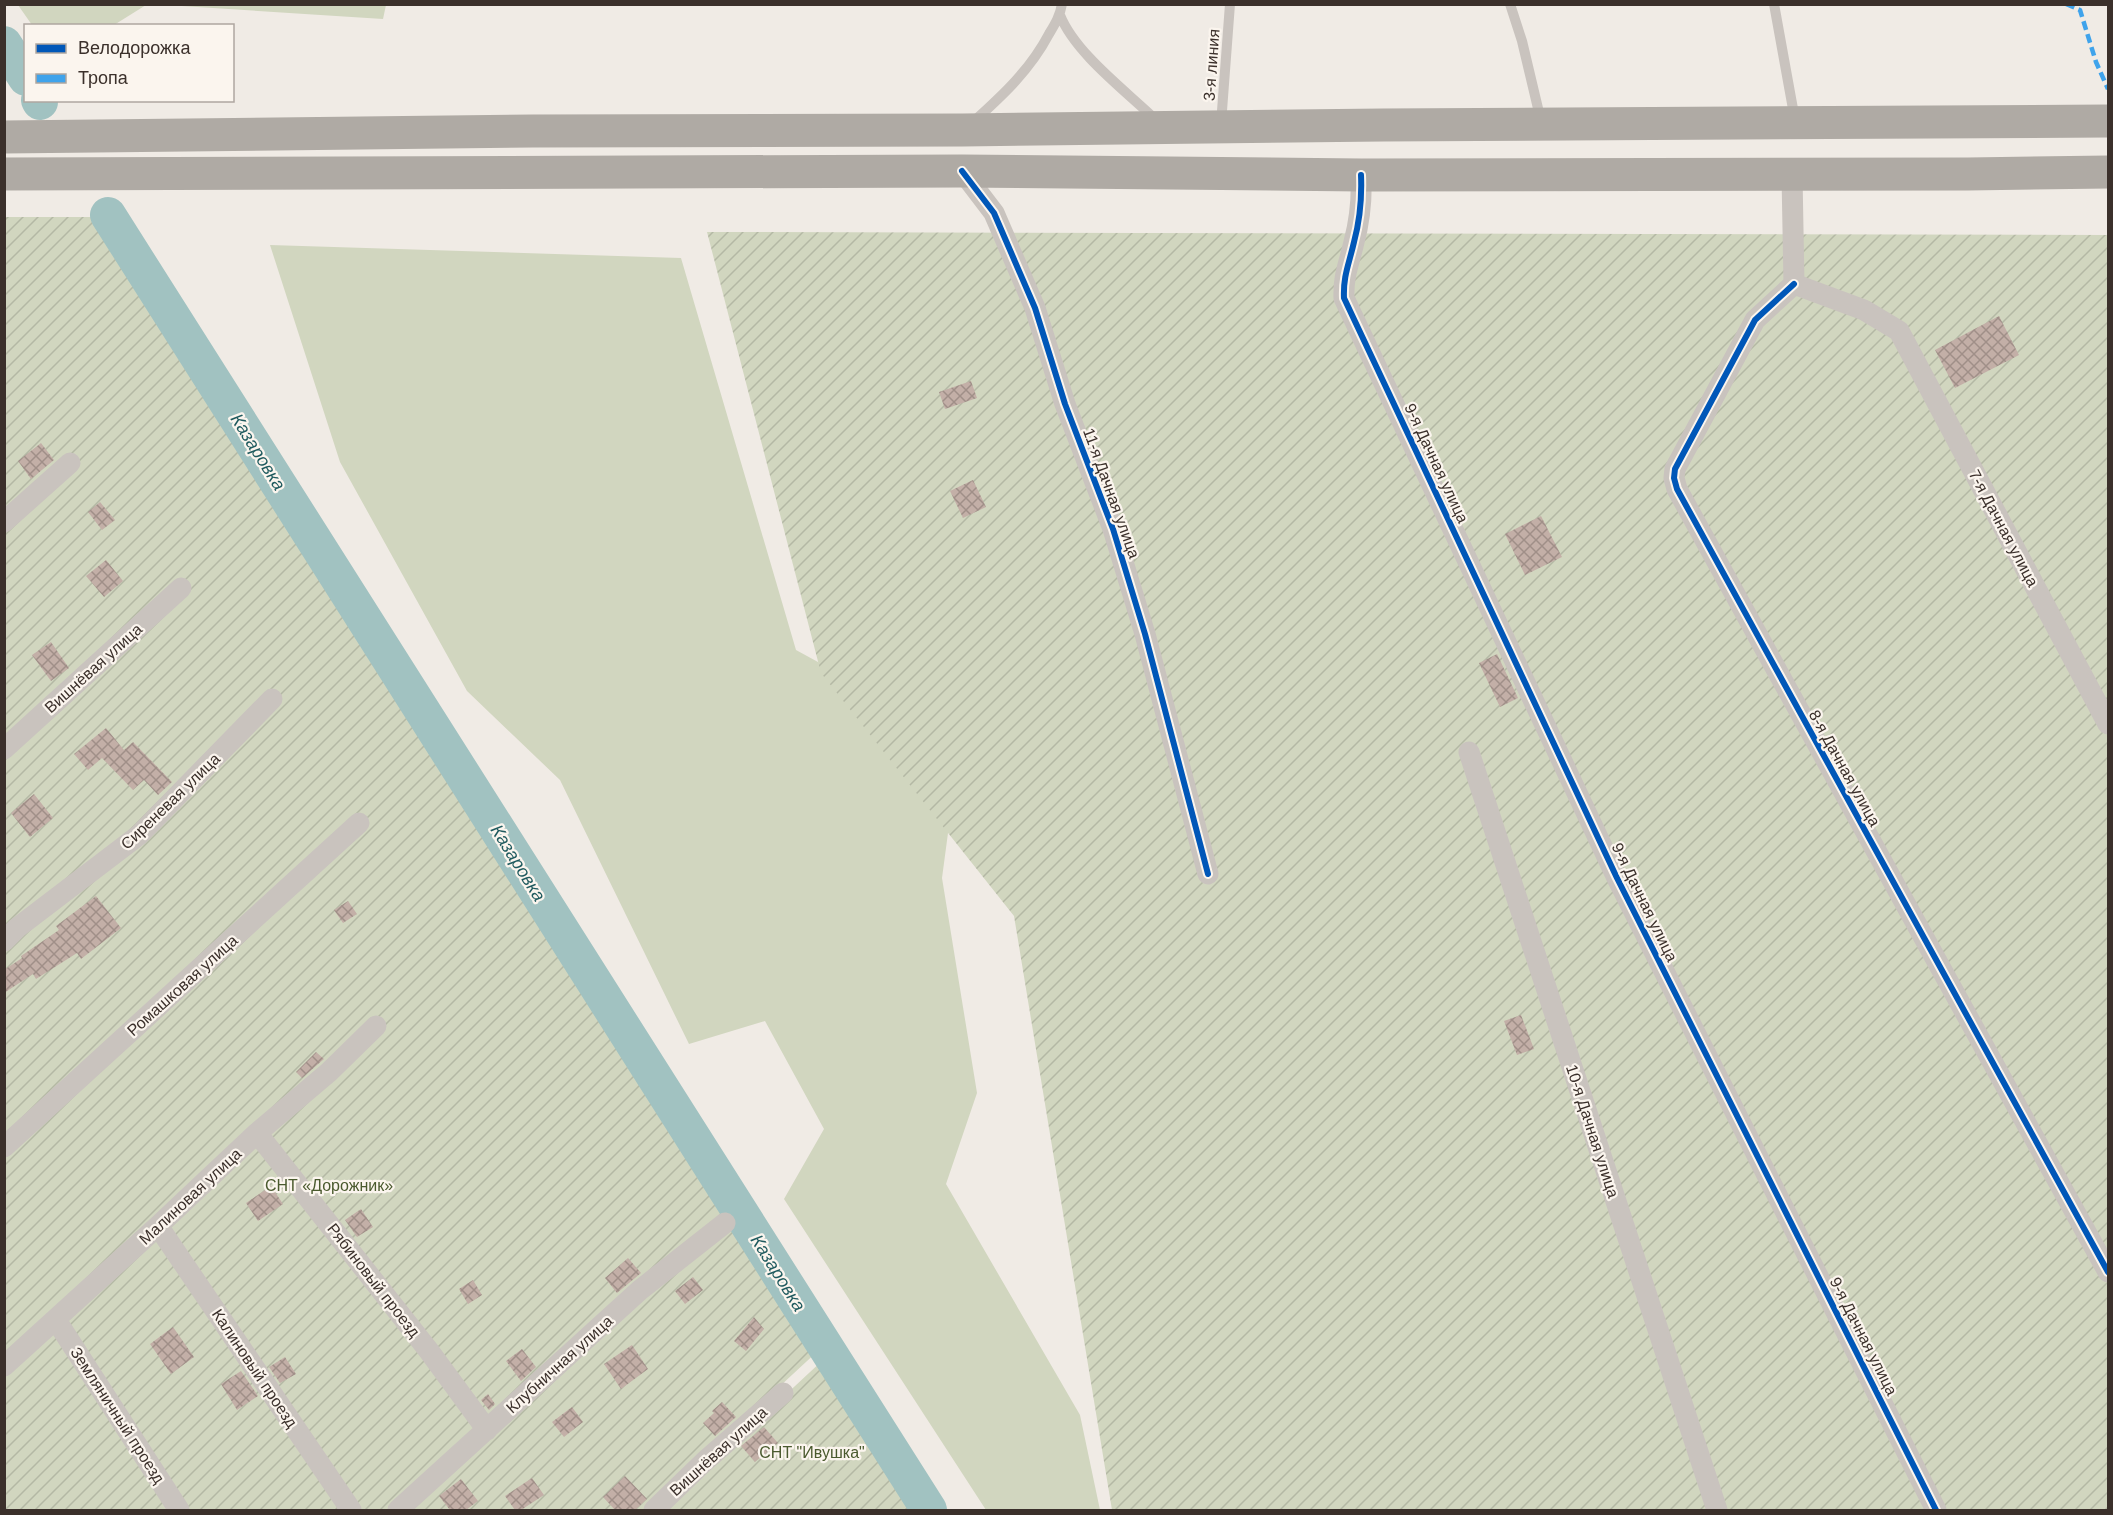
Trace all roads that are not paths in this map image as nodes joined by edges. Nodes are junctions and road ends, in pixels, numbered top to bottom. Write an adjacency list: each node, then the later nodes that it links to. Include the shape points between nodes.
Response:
1 (1230, 4): 9 (lane, 3-я линия)
2 (1510, 4): 7 (lane)
3 (1774, 4): 6 (lane)
4 (1061, 10): 10 (lane, via 1066,31 1082,50); 11 (lane, via 1030,65 1010,89)
5 (2109, 120): 6 (highway)
6 (1796, 123): 8 (highway)
7 (1542, 124): 8 (highway); 9 (highway)
8 (1748, 124): 16 (highway)
9 (1221, 127): 10 (highway)
10 (1165, 128): 11 (highway)
11 (963, 130): 12 (highway)
12 (4, 136)
13 (962, 171): 15 (highway); 18 (highway); 28 (street, 11-я Дачная улица, via 994,213 1035,308 1065,404 1113,529)
14 (2109, 172): 17 (highway)
15 (4, 174)
16 (1748, 175): 17 (highway); 18 (highway)
17 (1792, 175): 19 (street)
18 (1361, 176): 45 (street, 9-я Дачная улица, via 1362,206 1343,281 1344,298 1617,878)
19 (1794, 284): 24 (street, 7-я Дачная улица, via 1864,310 1899,331); 35 (street, 8-я Дачная улица, via 1755,320 1675,469 1677,489)
20 (70, 463): 21 (street)
21 (4, 522)
22 (181, 588): 25 (street, Вишнёвая улица)
23 (272, 699): 29 (street, Сиреневая улица, via 139,835)
24 (2109, 724)
25 (4, 748)
26 (1469, 752): 44 (street, 10-я Дачная улица)
27 (359, 823): 32 (street, Ромашковая улица)
28 (1208, 874)
29 (4, 941)
30 (376, 1026): 31 (street, Малиновая улица)
31 (258, 1133): 34 (street, Малиновая улица); 39 (street, Рябиновый проезд)
32 (4, 1147)
33 (725, 1223): 39 (street, Клубничная улица, via 640,1290)
34 (159, 1226): 36 (street, Малиновая улица); 41 (street, Калиновый проезд)
35 (2109, 1272)
36 (56, 1320): 37 (street, Малиновая улица); 40 (street, Земляничный проезд)
37 (4, 1366)
38 (783, 1393): 43 (street, Вишнёвая улица)
39 (487, 1430): 42 (street, Клубничная улица)
40 (179, 1510)
41 (351, 1510)
42 (398, 1510)
43 (654, 1510)
44 (1717, 1510)
45 (1936, 1510)

